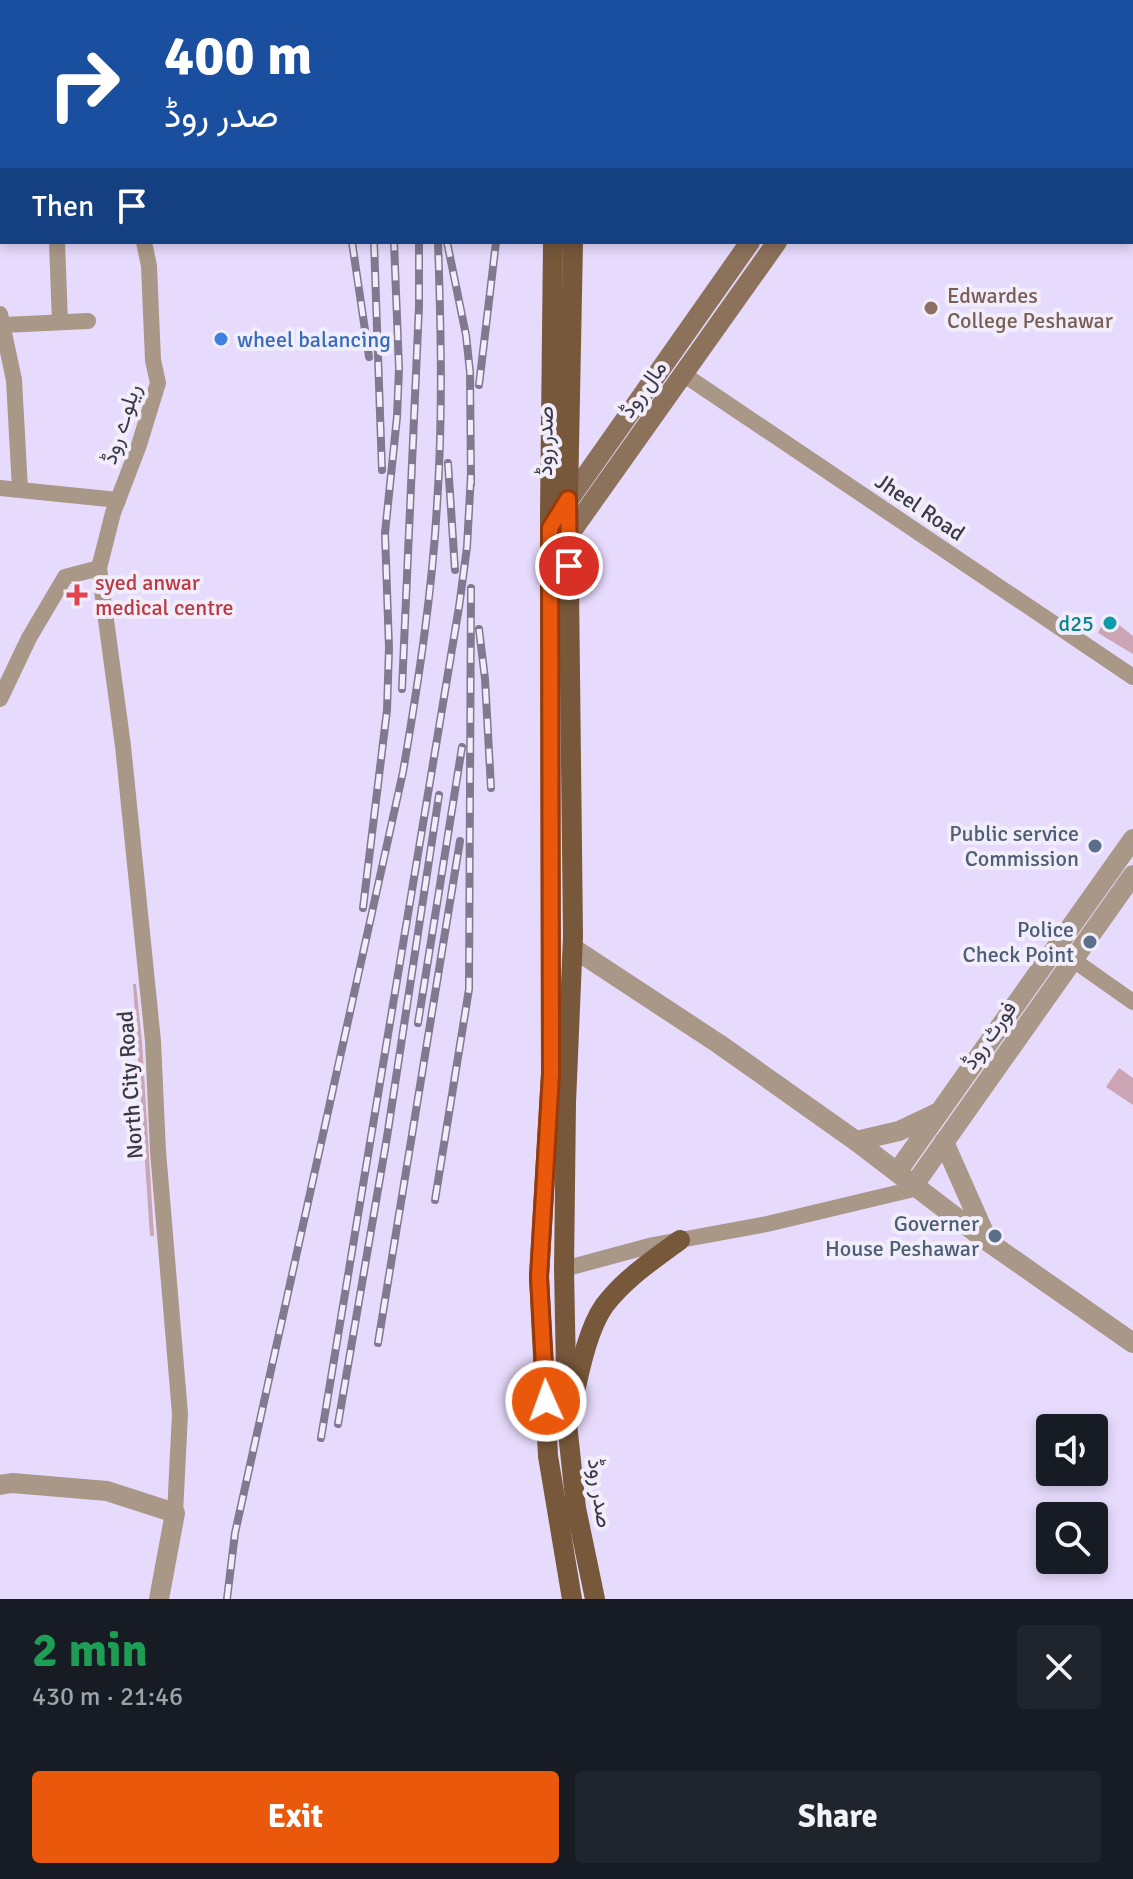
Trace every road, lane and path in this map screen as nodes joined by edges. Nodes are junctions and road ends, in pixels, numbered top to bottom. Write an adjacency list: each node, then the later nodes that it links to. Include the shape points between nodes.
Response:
1 (57, 244): 9 (street)
2 (144, 244): 14 (street, ریلوے روڈ, via 158,383)
3 (553, 244): 15 (main road, صدر روڈ)
4 (573, 244): 13 (main road, صدر روڈ)
5 (749, 244): 13 (main road, مال روڈ)
6 (776, 244): 10 (main road, مال روڈ)
7 (2, 320): 9 (street); 12 (street, via 14,380)
8 (88, 321): 9 (street)
9 (60, 322)
10 (683, 374): 15 (main road, مال روڈ); 18 (street, Jheel Road)
11 (0, 488): 12 (street)
12 (20, 489): 14 (street)
13 (568, 499): 15 (main road, صدر روڈ)
14 (118, 500): 17 (street, ریلوے روڈ)
15 (559, 532): 16 (main road, مال روڈ); 22 (main road, صدر روڈ)
16 (551, 565): 38 (main road, صدر روڈ, via 551,1074 539,1277 548,1456)
17 (99, 568): 19 (street, via 65,577); 36 (street, North City Road, via 153,1041 180,1414)
18 (1133, 677)
19 (0, 699)
20 (1133, 839): 25 (street, فورٹ روڈ)
21 (1133, 875): 23 (street, فورٹ روڈ)
22 (573, 948): 26 (street); 32 (main road, صدر روڈ)
23 (1072, 959): 24 (street); 27 (street, فورٹ روڈ)
24 (1133, 1002)
25 (941, 1111): 26 (street, via 899,1131); 28 (street, فورٹ روڈ)
26 (856, 1141): 28 (street)
27 (944, 1142): 29 (street, فورٹ روڈ); 31 (street)
28 (897, 1172): 29 (street)
29 (916, 1186): 30 (street); 31 (street)
30 (680, 1240): 32 (street); 34 (main road, via 635,1274 603,1308 583,1356)
31 (987, 1241): 33 (street)
32 (564, 1269): 34 (main road, صدر روڈ)
33 (1133, 1343)
34 (567, 1423): 39 (main road, صدر روڈ, via 576,1508)
35 (0, 1485): 36 (street, via 107,1491)
36 (175, 1513): 37 (street, North City Road)
37 (159, 1599)
38 (572, 1599)
39 (595, 1599)

